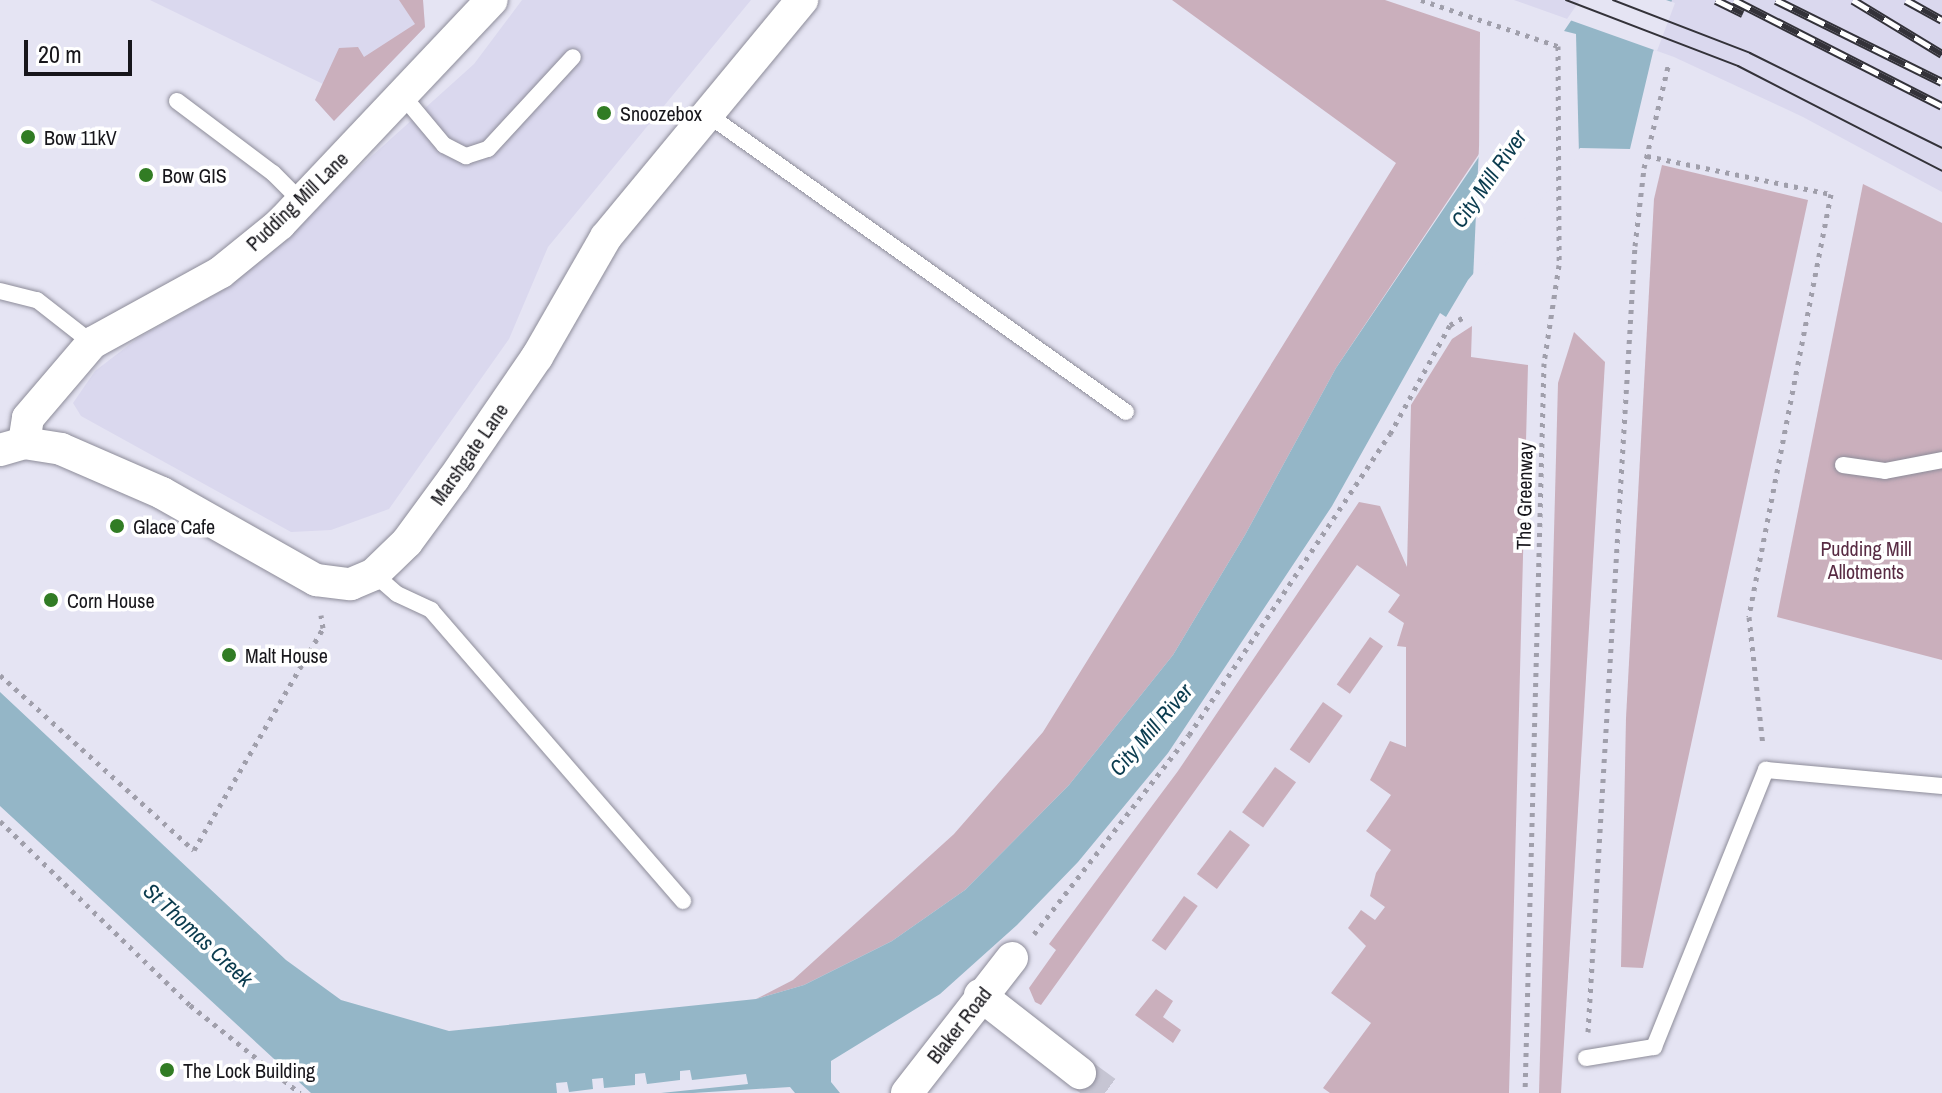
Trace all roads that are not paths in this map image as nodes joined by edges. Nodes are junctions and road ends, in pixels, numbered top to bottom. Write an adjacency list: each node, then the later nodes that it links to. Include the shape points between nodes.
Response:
1 (802, 0): 6 (street, Marshgate Lane)
2 (481, 4): 4 (street, Pudding Mill Lane)
3 (573, 57): 4 (lane, via 488,149 466,156 444,145)
4 (403, 96): 7 (street, Pudding Mill Lane)
5 (177, 101): 7 (lane, via 273,173)
6 (707, 114): 10 (lane); 14 (street, Marshgate Lane, via 606,237 537,357 454,478 407,542)
7 (301, 201): 9 (street, Pudding Mill Lane, via 221,272)
8 (0, 291): 9 (lane, via 37,300)
9 (92, 343): 11 (street, Pudding Mill Lane, via 28,418)
10 (1126, 412)
11 (12, 447): 14 (street, via 61,449 162,493 316,580 351,584)
12 (1942, 460): 13 (lane, via 1885,471)
13 (1843, 465)
14 (374, 574): 16 (lane, via 397,594 431,610)
15 (1942, 786): 19 (lane, via 1766,770 1654,1047)
16 (683, 901)
17 (1012, 958): 18 (street, Blaker Road)
18 (980, 995): 20 (street); 21 (street, Blaker Road)
19 (1586, 1058)
20 (1080, 1073)
21 (907, 1093)

